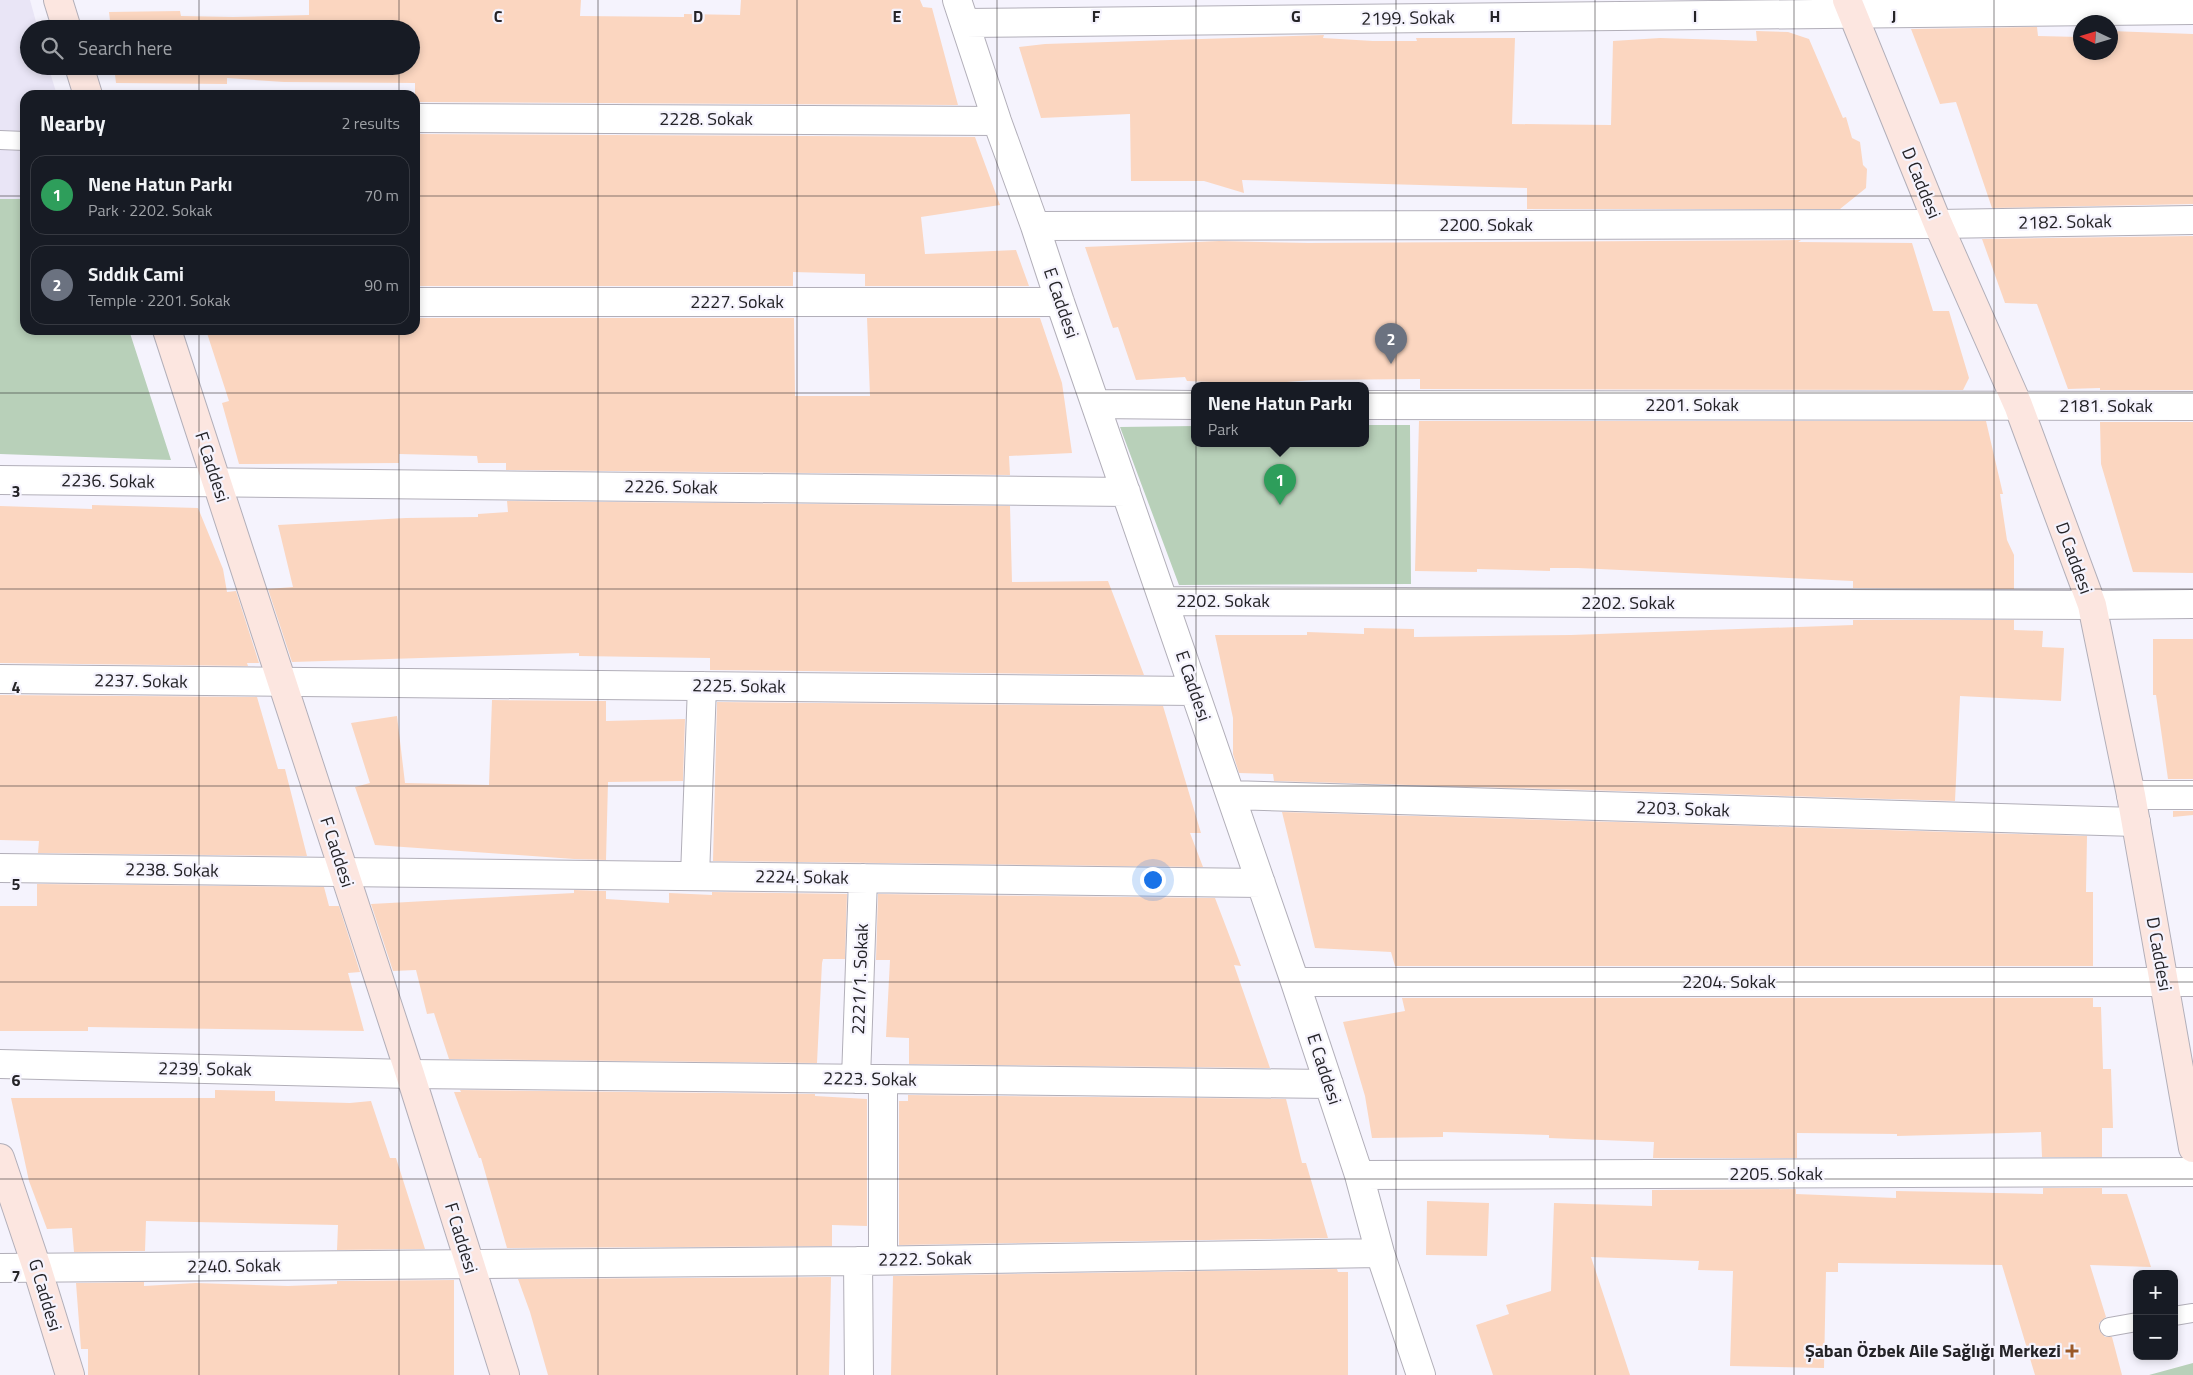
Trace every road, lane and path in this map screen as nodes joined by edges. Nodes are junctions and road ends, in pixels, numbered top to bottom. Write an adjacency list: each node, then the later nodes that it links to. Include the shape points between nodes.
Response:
1 (58, 0): 5 (street)
2 (1850, 7): 3 (street, 2199. Sokak); 4 (street, 2199. Sokak); 13 (street, D Caddesi)
3 (2193, 10)
4 (961, 12): 9 (street, E Caddesi)
5 (64, 20)
6 (82, 75): 7 (street)
7 (86, 90)
8 (420, 118): 9 (street, 2228. Sokak)
9 (997, 121): 14 (street, E Caddesi)
10 (0, 140): 11 (lane)
11 (20, 141)
12 (2193, 220): 13 (street, 2182. Sokak)
13 (1938, 224): 14 (street, 2200. Sokak); 21 (street, D Caddesi)
14 (1035, 226): 16 (street, E Caddesi)
15 (420, 302): 16 (street, 2227. Sokak)
16 (1060, 302): 18 (street, E Caddesi)
17 (169, 335): 24 (street, F Caddesi)
18 (1096, 404): 19 (street); 25 (street, E Caddesi)
19 (1191, 405)
20 (1369, 405): 21 (street, 2201. Sokak)
21 (2018, 405): 22 (street, 2181. Sokak); 28 (street, D Caddesi)
22 (2193, 406)
23 (0, 480): 24 (street, 2236. Sokak)
24 (217, 482): 25 (street, 2226. Sokak); 30 (street, F Caddesi)
25 (1126, 492): 26 (street, E Caddesi)
26 (1164, 601): 28 (street, 2202. Sokak); 32 (street, E Caddesi)
27 (2193, 604): 28 (street, 2202. Sokak)
28 (2092, 605): 34 (street, D Caddesi)
29 (0, 679): 30 (street, 2237. Sokak)
30 (283, 682): 31 (street, 2225. Sokak); 38 (street, F Caddesi)
31 (702, 686): 32 (street, 2225. Sokak); 39 (street)
32 (1194, 690): 33 (street, E Caddesi)
33 (1231, 795): 36 (street, 2203. Sokak); 41 (street, E Caddesi)
34 (2131, 795): 35 (street); 36 (street, D Caddesi)
35 (2193, 795)
36 (2136, 822): 43 (street, D Caddesi)
37 (0, 868): 38 (street, 2238. Sokak)
38 (344, 872): 39 (street, 2224. Sokak); 46 (street, F Caddesi)
39 (695, 876): 40 (street, 2224. Sokak)
40 (863, 878): 41 (street, 2224. Sokak); 47 (street, 2221/1. Sokak)
41 (1260, 883): 42 (street, E Caddesi)
42 (1295, 982): 43 (street, 2204. Sokak); 49 (street, E Caddesi)
43 (2164, 982): 44 (street, 2204. Sokak); 50 (street, D Caddesi)
44 (2193, 982)
45 (0, 1064): 46 (street, 2239. Sokak)
46 (410, 1074): 47 (street, 2223. Sokak); 56 (street, F Caddesi)
47 (856, 1079): 48 (street, 2223. Sokak)
48 (883, 1079): 49 (street, 2223. Sokak); 55 (street)
49 (1329, 1084): 53 (street, E Caddesi)
50 (2193, 1148)
51 (0, 1158): 58 (street, G Caddesi)
52 (2193, 1172): 53 (street, 2205. Sokak)
53 (1359, 1175): 54 (street, E Caddesi)
54 (1380, 1253): 55 (street, 2222. Sokak); 66 (street, E Caddesi)
55 (870, 1260): 56 (street, 2222. Sokak); 65 (street)
56 (469, 1263): 58 (street, 2240. Sokak); 64 (street, F Caddesi)
57 (0, 1268): 58 (street, 2240. Sokak)
58 (37, 1268): 63 (street, G Caddesi)
59 (2193, 1313): 60 (lane)
60 (2178, 1315)
61 (2133, 1323): 62 (lane)
62 (2109, 1327)
63 (70, 1375)
64 (505, 1375)
65 (859, 1375)
66 (1421, 1375)

